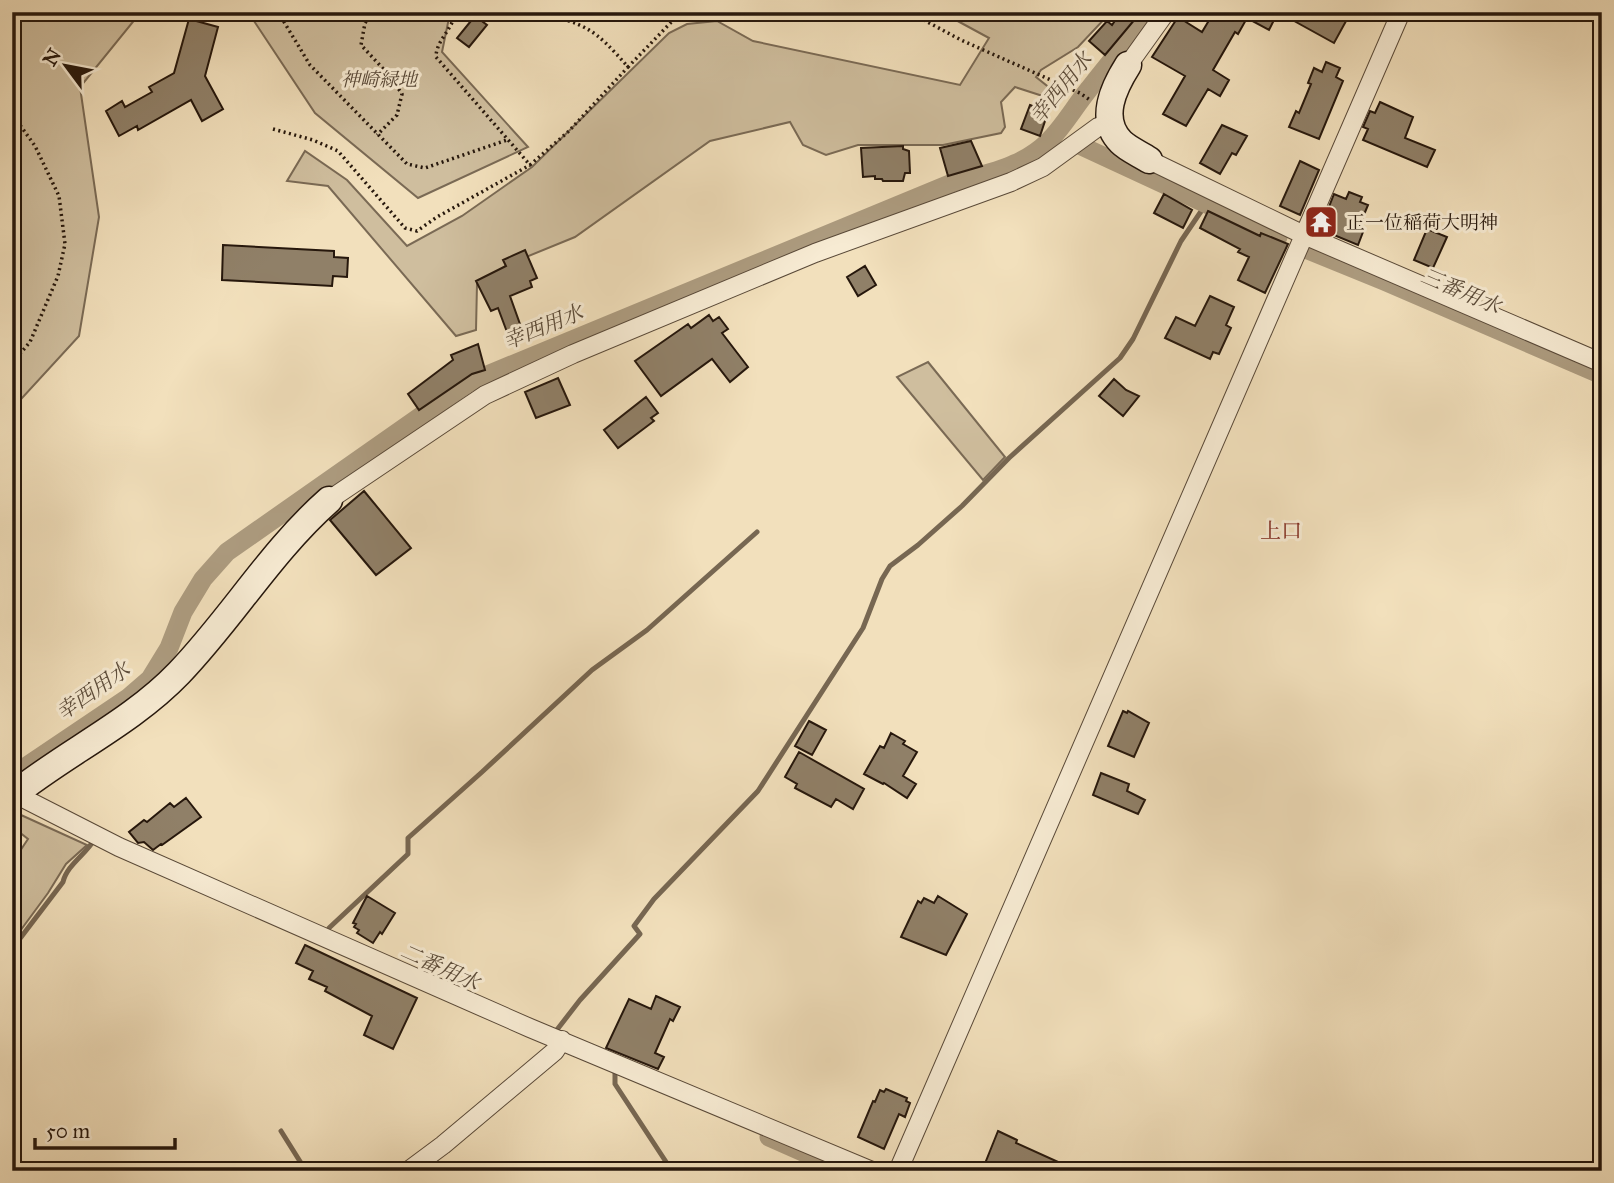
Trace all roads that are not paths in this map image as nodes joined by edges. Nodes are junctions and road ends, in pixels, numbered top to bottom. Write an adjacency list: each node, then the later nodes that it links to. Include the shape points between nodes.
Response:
1 (1166, 12): 3 (street)
2 (1401, 12): 6 (street)
3 (1128, 65): 4 (street, via 1112,95)
4 (1111, 123): 5 (street, via 1121,142); 8 (street, via 1011,182 815,253 485,395)
5 (1149, 160): 6 (street)
6 (1304, 235): 7 (street); 13 (street)
7 (1602, 363)
8 (328, 500): 9 (street, via 291,536 209,638 153,697)
9 (13, 795): 10 (street, via 132,853)
10 (562, 1040): 11 (street, via 555,1051); 12 (street)
11 (408, 1171)
12 (872, 1171)
13 (898, 1171)

